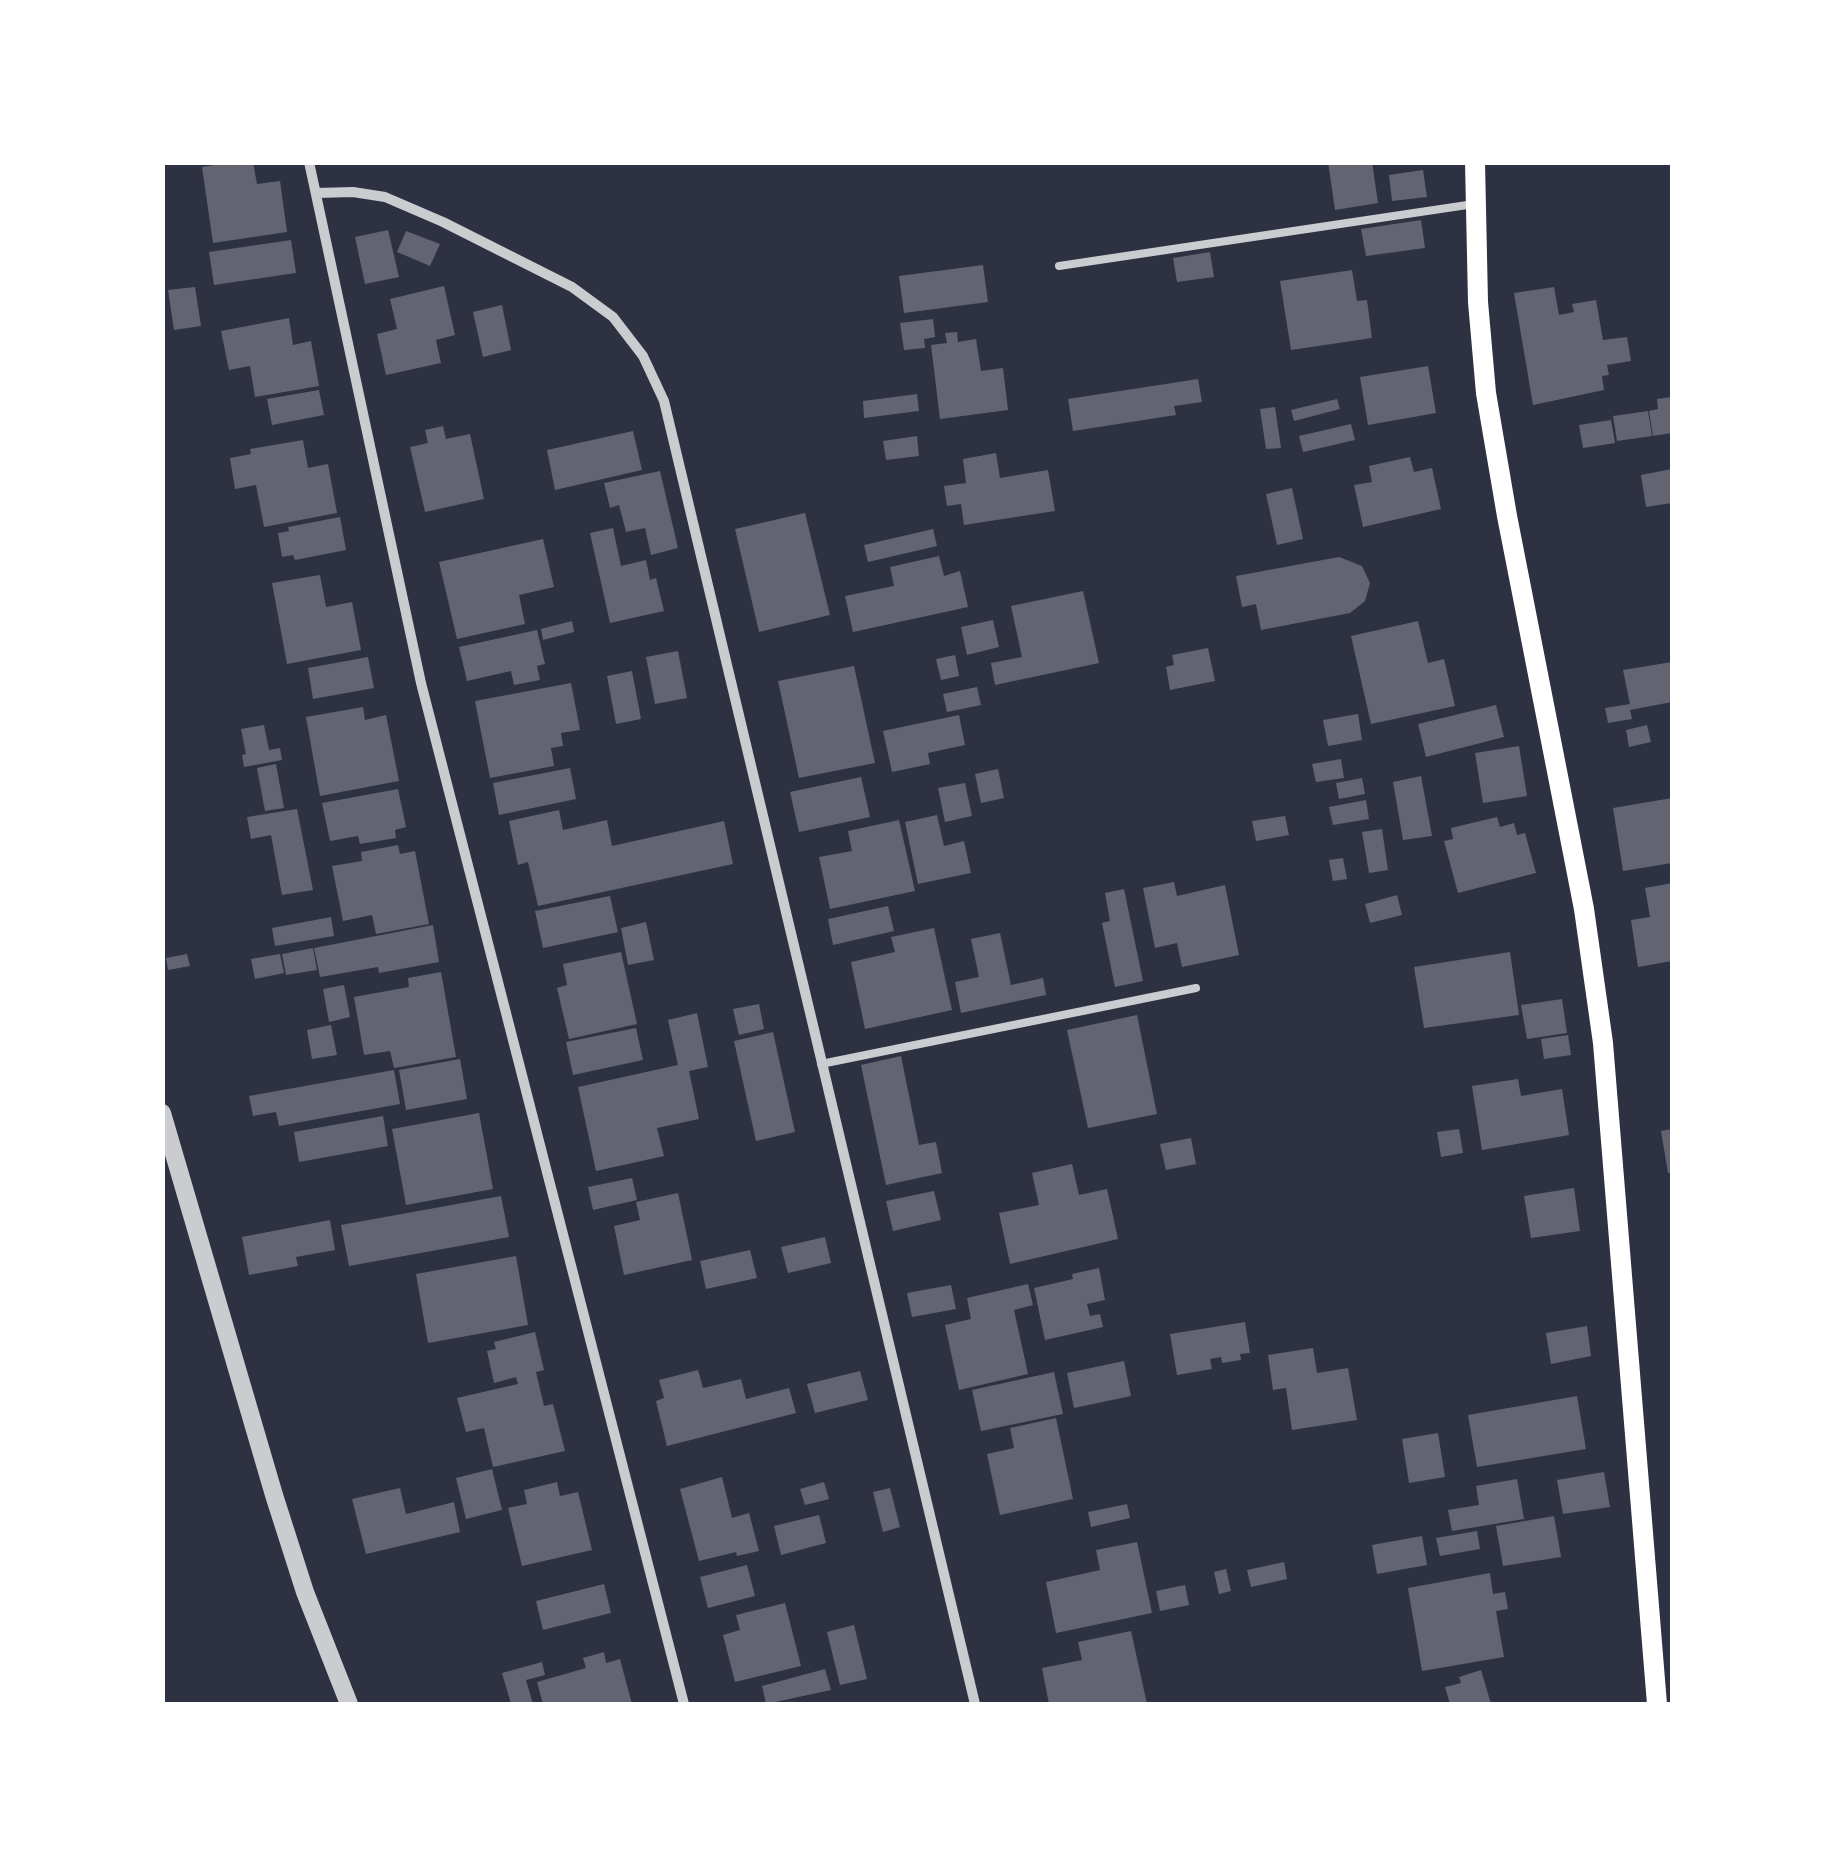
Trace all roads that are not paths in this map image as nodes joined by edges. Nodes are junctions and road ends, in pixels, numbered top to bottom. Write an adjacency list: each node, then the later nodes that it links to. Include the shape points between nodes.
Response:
1 (309, 162): 3 (street)
2 (1474, 162): 4 (main road)
3 (316, 193): 7 (street, via 385,197 443,222 572,287 613,317 644,356 664,401); 10 (street, via 421,682)
4 (1474, 204): 5 (lane); 12 (main road, via 1486,393 1584,909 1603,1043)
5 (1059, 266)
6 (1196, 988): 7 (lane)
7 (821, 1064): 11 (street)
8 (162, 1113): 9 (street, via 305,1592)
9 (349, 1704)
10 (684, 1704)
11 (975, 1704)
12 (1657, 1704)

